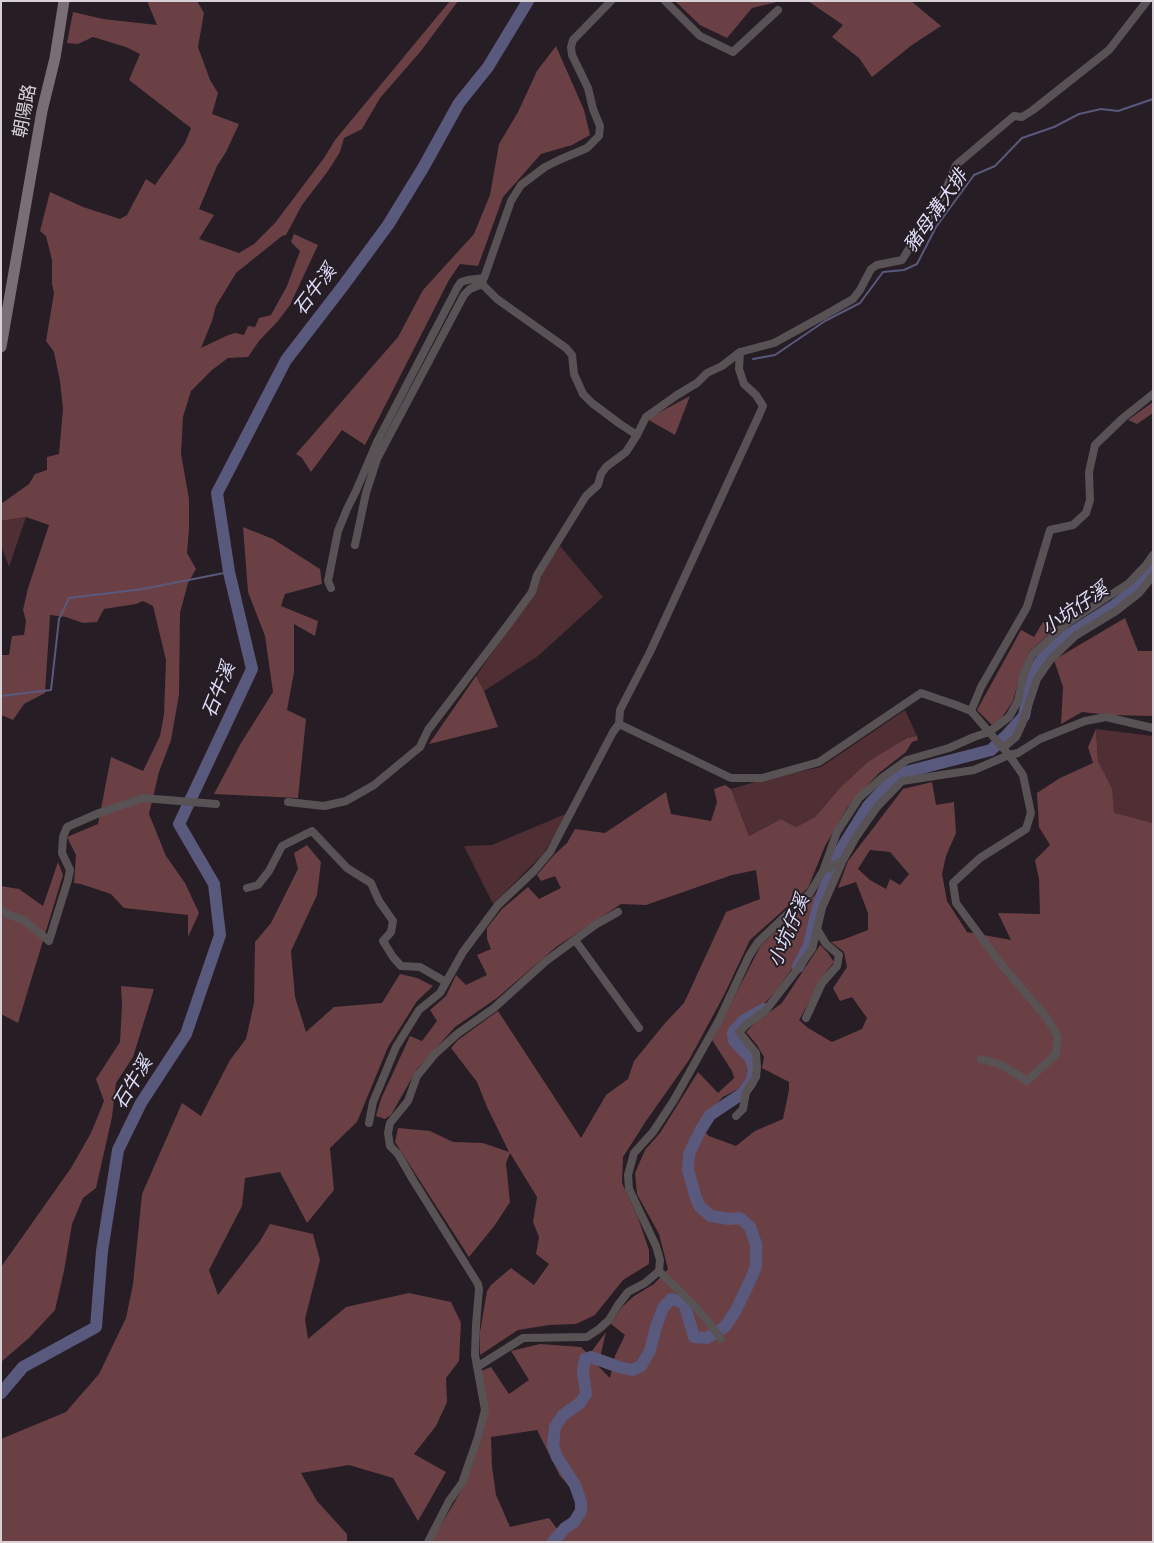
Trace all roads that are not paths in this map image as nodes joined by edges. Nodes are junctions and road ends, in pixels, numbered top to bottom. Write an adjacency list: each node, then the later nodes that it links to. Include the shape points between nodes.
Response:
1 (64, 1): 7 (main road, 朝陽路)
2 (611, 1): 6 (street, via 573,40 571,47 600,126 599,136 588,148 545,167 521,185 511,201)
3 (665, 1): 5 (street, via 700,36 733,52)
4 (1147, 1): 8 (street, via 1109,50 1033,110 1022,117 1014,116 956,165 945,192 902,260 877,265 853,299 825,315 774,343)
5 (778, 10)
6 (483, 281): 10 (street, via 497,299 566,348 572,354 574,374 583,394 592,404); 11 (street, via 464,295 377,459); 14 (street, via 468,280 457,288 377,442 338,531 328,581)
7 (1, 347)
8 (740, 352): 10 (street, via 646,417); 16 (street, via 744,384 763,406 620,710)
9 (1153, 394): 15 (street, via 1095,445 1086,513 1073,525 1050,530 1027,607 981,687)
10 (637, 434): 21 (street, via 626,452 601,474 598,485 586,496 537,575 532,592 428,730 420,747 374,785 346,801 324,806)
11 (355, 545)
12 (1153, 555): 18 (street, via 1129,583 1066,624 1032,655 1018,701 1009,717)
13 (1153, 576): 19 (street, via 1139,593 1075,636 1051,659 1037,679 1016,737)
14 (331, 588)
15 (971, 711): 16 (street, via 921,693 819,762 762,778 731,778); 18 (street)
16 (619, 724): 30 (street, via 550,852 498,906)
17 (1153, 728): 20 (street, via 1106,717 1076,724)
18 (989, 732): 19 (street); 24 (street, via 907,760 883,777 859,798 837,832)
19 (1003, 748): 20 (street)
20 (1009, 755): 23 (street, via 974,770 902,781 877,807); 33 (street, via 1023,775 1031,813 1026,829 980,858 953,883 956,903 1001,964 1047,1018 1058,1037 1056,1054 1027,1081 1000,1064)
21 (288, 802)
22 (216, 804): 26 (street, via 143,798 66,827 62,853 70,870 49,940 24,920)
23 (843, 860): 24 (street); 28 (street, via 822,908)
24 (823, 871): 36 (street, via 810,893 758,942 674,1100 653,1132 634,1153 628,1175 629,1189 656,1246)
25 (247, 888): 30 (street, via 258,885 282,846 312,831 347,868 371,883 393,921 391,932 383,941 393,957 401,966 420,967)
26 (1, 910)
27 (618, 912): 29 (street)
28 (817, 929): 31 (street, via 826,944 839,955); 34 (street, via 812,949 796,971 766,1010 739,1032 756,1053 757,1067 756,1076 746,1092 743,1109)
29 (575, 940): 32 (street); 38 (street, via 435,1054 417,1076 408,1101 390,1123 390,1146 478,1284)
30 (446, 982): 35 (street, via 440,993 419,1010 396,1047 372,1102)
31 (806, 1018)
32 (639, 1028)
33 (981, 1059)
34 (736, 1116)
35 (368, 1123)
36 (659, 1271): 37 (street, via 693,1304); 38 (street, via 628,1292 609,1320 587,1337 523,1338)
37 (720, 1338)
38 (477, 1367): 39 (street, via 485,1410 478,1437 462,1483)
39 (428, 1542)

